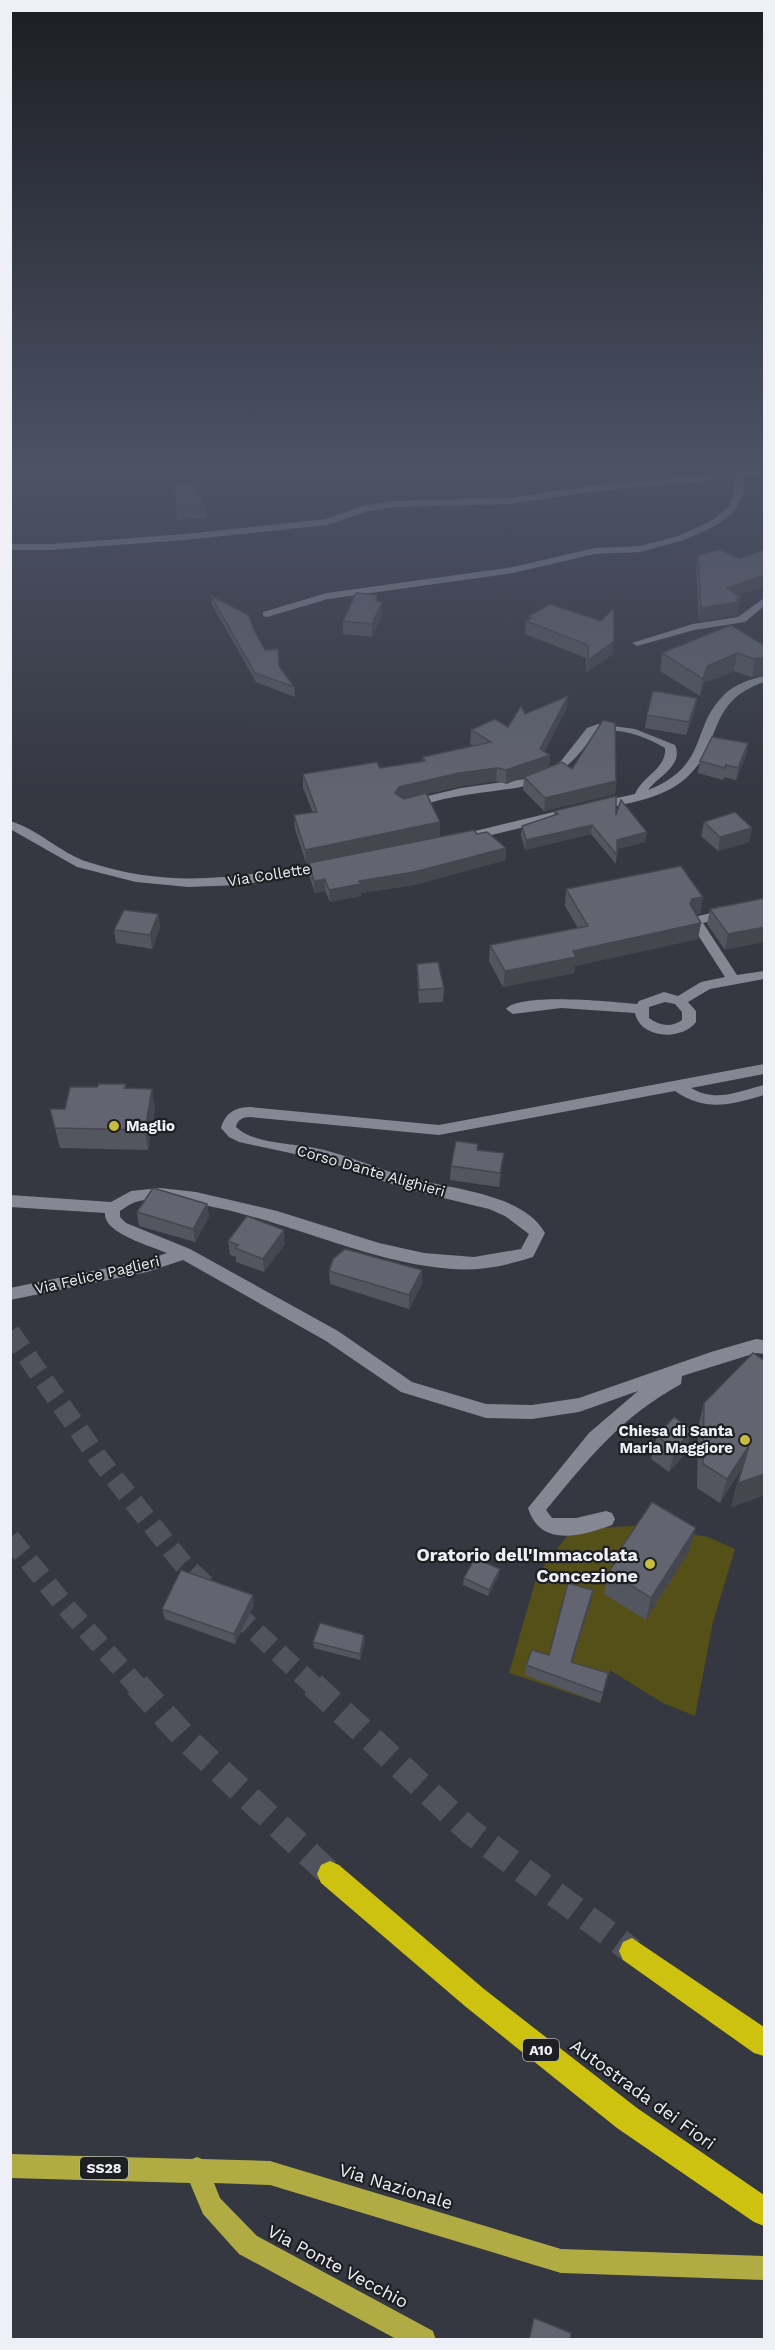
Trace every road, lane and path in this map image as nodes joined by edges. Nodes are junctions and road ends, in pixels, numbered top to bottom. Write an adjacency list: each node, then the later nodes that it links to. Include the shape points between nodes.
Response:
1 (458, 578): 3 (street, via 327,596)
2 (765, 601): 4 (street, via 741,620 693,627)
3 (267, 614)
4 (638, 644)
5 (765, 680): 6 (street, via 743,686 726,698 697,759 683,776 669,786)
6 (640, 796): 7 (street, via 641,789 670,759 671,747 658,740 600,726 591,730 580,750 560,769 548,775 508,789 459,793); 9 (street)
7 (403, 806)
8 (10, 824): 10 (street, Via Collette, via 81,864 153,880 241,881)
9 (452, 840)
10 (343, 863)
11 (721, 910): 13 (street, via 721,914 695,921)
12 (765, 975): 13 (street)
13 (733, 980): 14 (street, via 706,985)
14 (680, 1001): 16 (street, via 656,998); 16 (street, via 690,1016 689,1022 679,1029 663,1030 648,1024)
15 (513, 1009): 16 (street, via 561,1003)
16 (641, 1009)
17 (765, 1069): 18 (street, Corso Dante Alighieri)
18 (677, 1085): 19 (street, via 696,1099 717,1103); 21 (street, Corso Dante Alighieri, via 439,1130 250,1112 230,1119 228,1128 239,1138 324,1155 407,1184 481,1201 527,1220 537,1233 527,1253 498,1263 442,1262 373,1247 198,1196 140,1194 119,1199)
19 (765, 1090)
20 (10, 1201): 21 (street)
21 (112, 1208): 22 (street, via 112,1219 122,1227)
22 (183, 1253): 23 (street, Via Felice Paglieri, via 147,1266); 25 (street, via 332,1336 407,1387 486,1411 532,1412 579,1405)
23 (10, 1294)
24 (765, 1347): 25 (street)
25 (711, 1359): 26 (street, via 643,1397 595,1438 537,1508 538,1518 545,1526 560,1528)
26 (606, 1519)
27 (330, 1874): 32 (highway, Autostrada dei Fiori / A10, via 475,1998 627,2118)
28 (632, 1951): 29 (highway)
29 (765, 2043)
30 (10, 2166): 31 (main road, Via Nazionale / SS28)
31 (197, 2169): 33 (main road, Via Nazionale, via 270,2173 561,2261); 34 (main road, Via Ponte Vecchio, via 211,2206 248,2245)
32 (765, 2212)
33 (765, 2268)
34 (424, 2340)

